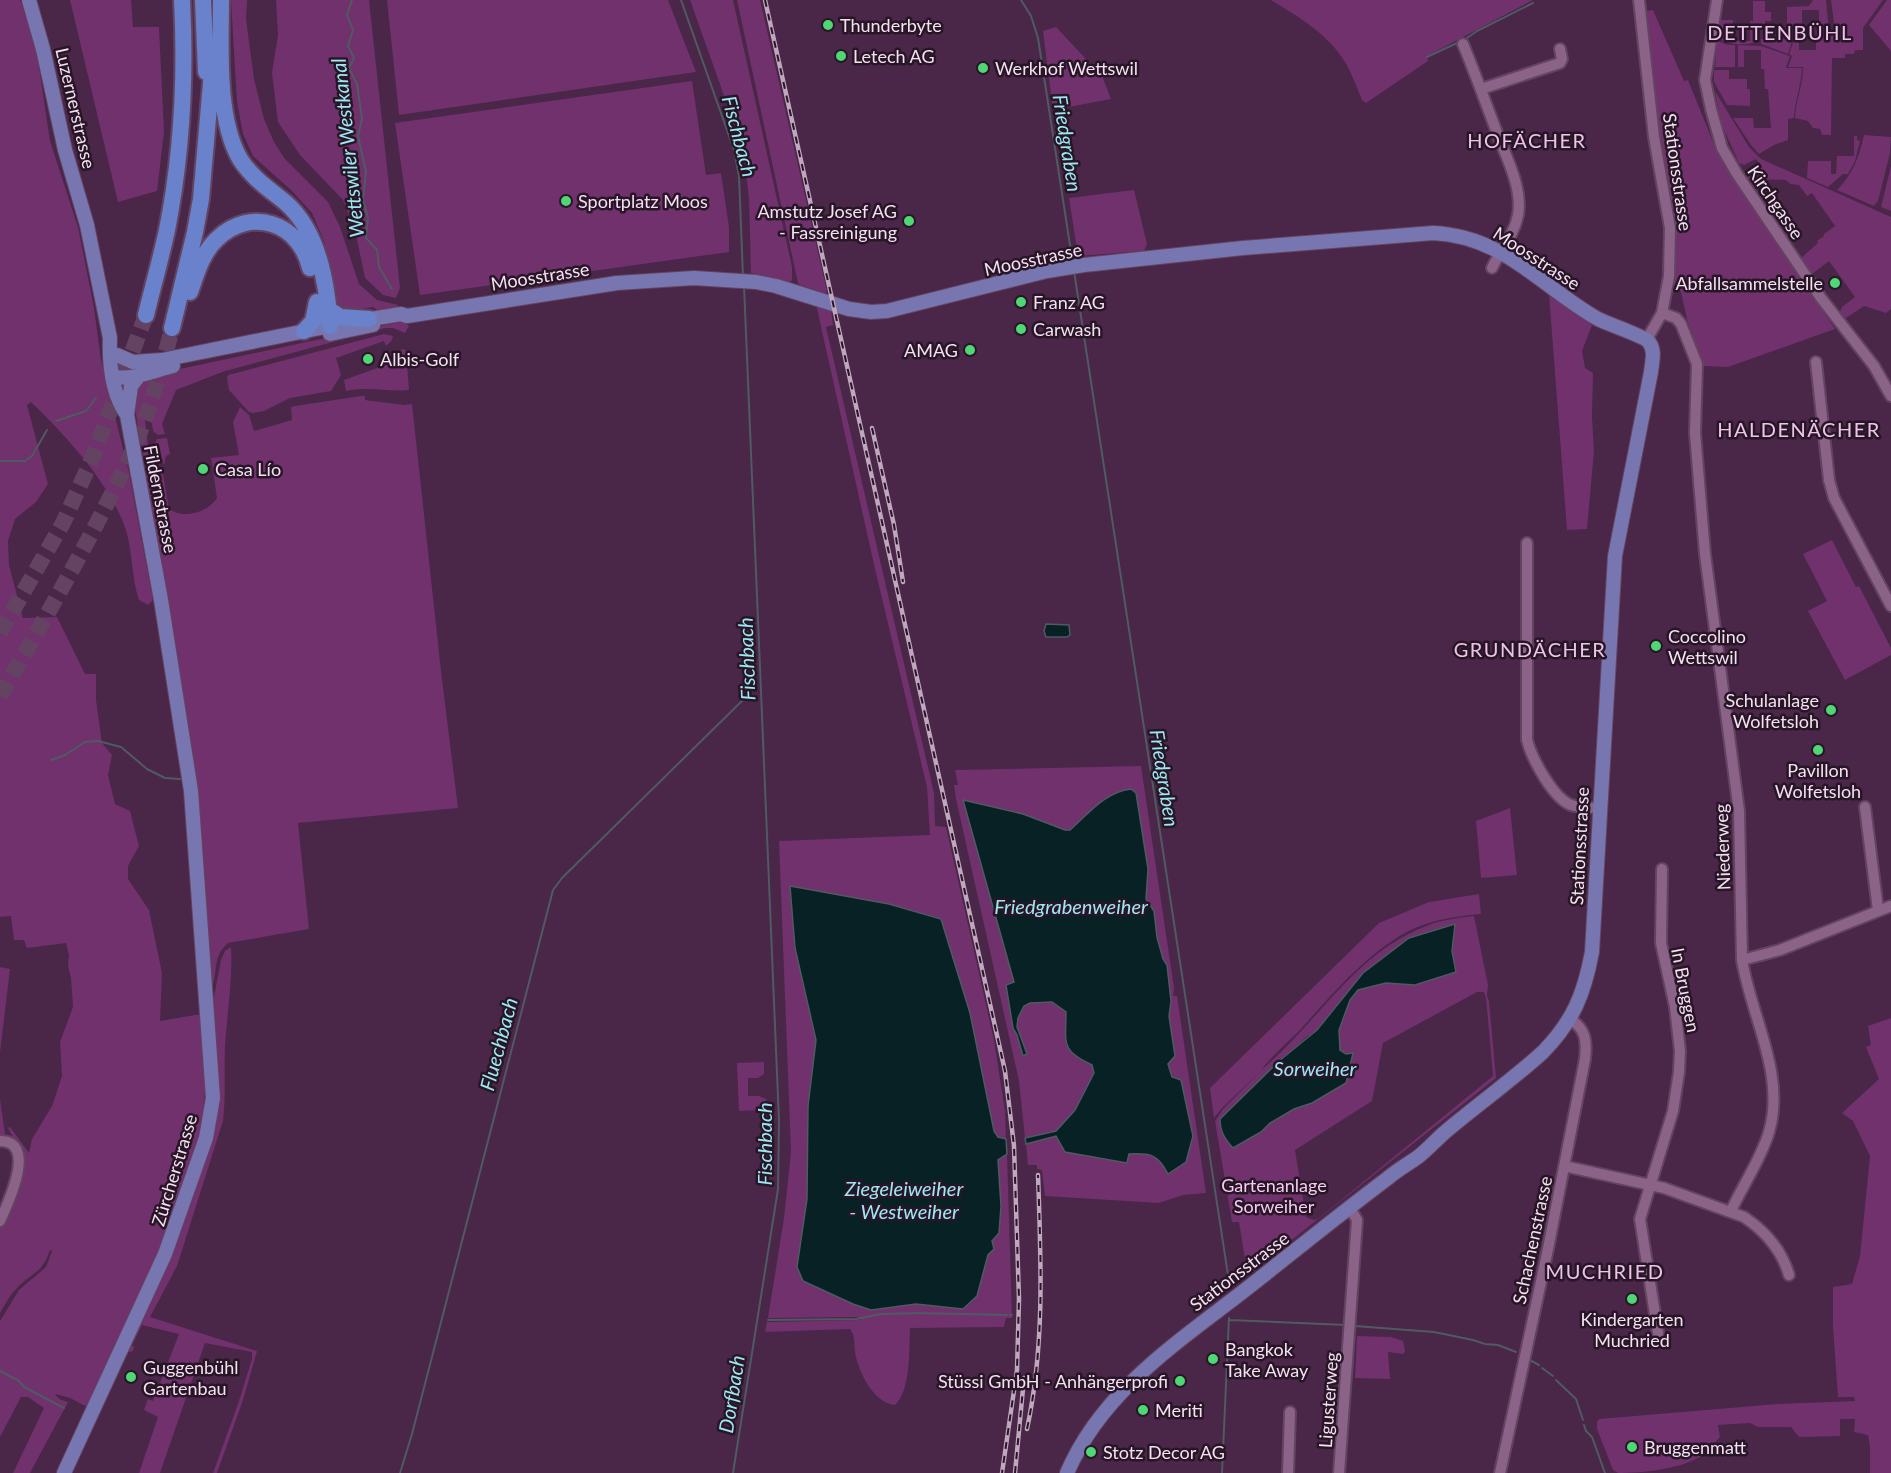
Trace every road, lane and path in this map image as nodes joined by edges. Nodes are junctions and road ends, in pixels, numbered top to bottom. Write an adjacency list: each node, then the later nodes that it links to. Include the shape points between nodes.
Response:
1 (29, 0): 22 (main road, Luzernerstrasse, via 87,225)
2 (171, 0): 12 (highway)
3 (182, 0): 12 (highway)
4 (203, 0): 13 (highway)
5 (213, 0): 13 (highway)
6 (221, 0): 20 (highway, via 224,92 234,143 253,176 304,222 315,247)
7 (1639, 0): 16 (street, Stationsstrasse, via 1654,137 1670,228 1669,276)
8 (1717, 0): 29 (street, Kirchgasse, via 1705,80 1722,148)
9 (1463, 44): 11 (street)
10 (1560, 49): 11 (street, via 1560,63)
11 (1481, 89): 14 (street, via 1519,198 1513,232)
12 (182, 111): 17 (highway, via 170,212)
13 (208, 121): 20 (highway, via 201,199 176,329 208,249 229,230 249,222 279,226 300,243)
14 (1500, 251): 15 (street); 18 (main road, Moosstrasse, via 1473,239 1433,233 1243,248 1064,268 899,309 871,312 776,286 694,278 617,283); 23 (main road, Moosstrasse, via 1582,309 1611,326)
15 (1492, 268)
16 (1662, 313): 23 (street, Stationsstrasse); 39 (street, Niederweg, via 1681,324 1697,364 1695,433 1705,554 1739,811)
17 (146, 315)
18 (406, 316): 19 (main road, Moosstrasse); 20 (main road, Moosstrasse)
19 (369, 319): 20 (highway)
20 (325, 320): 21 (main road, Moosstrasse); 21 (highway, via 313,321); 28 (main road, Moosstrasse)
21 (304, 331): 25 (main road, Moosstrasse)
22 (110, 338): 24 (main road); 27 (main road, via 109,357)
23 (1647, 339): 35 (main road, Stationsstrasse, via 1652,349 1651,372 1615,556)
24 (117, 355): 25 (main road, Moosstrasse, via 133,362); 27 (main road)
25 (162, 360): 27 (main road, Moosstrasse)
26 (1816, 362): 32 (street, via 1834,498)
27 (119, 375): 28 (main road, Moosstrasse); 30 (main road)
28 (139, 376): 30 (main road, via 131,386)
29 (1891, 396)
30 (127, 415): 33 (main road, Fildernstrasse)
31 (1527, 543): 35 (street, via 1527,740 1531,755 1560,797 1574,807)
32 (1891, 606)
33 (190, 782): 50 (main road, Zürcherstrasse, via 213,1098 210,1120 165,1254)
34 (1865, 807): 38 (street)
35 (1599, 808): 40 (main road, Stationsstrasse, via 1592,952 1581,996)
36 (1662, 869): 43 (street, In Bruggen, via 1661,943 1677,1017 1680,1061 1673,1111)
37 (1891, 906): 38 (street)
38 (1878, 910): 39 (street, via 1780,950)
39 (1742, 960): 45 (street, Niederweg, via 1774,1100 1768,1134)
40 (1570, 1019): 42 (street, Schachenstrasse, via 1584,1033 1586,1051); 44 (main road, Stationsstrasse, via 1525,1068)
41 (0, 1142): 46 (street, via 13,1145 20,1162)
42 (1564, 1166): 43 (street); 54 (street, Schachenstrasse)
43 (1649, 1184): 45 (street); 48 (street, In Bruggen, via 1640,1220)
44 (1350, 1208): 51 (main road, Stationsstrasse, via 1196,1326 1133,1380 1093,1425); 53 (street, Ligusterweg, via 1357,1220)
45 (1731, 1211): 47 (street, via 1766,1235 1784,1259)
46 (0, 1221)
47 (1789, 1275)
48 (1658, 1333)
49 (1290, 1412): 52 (street)
50 (64, 1473)
51 (1067, 1473)
52 (1288, 1473)
53 (1339, 1473)
54 (1500, 1473)

